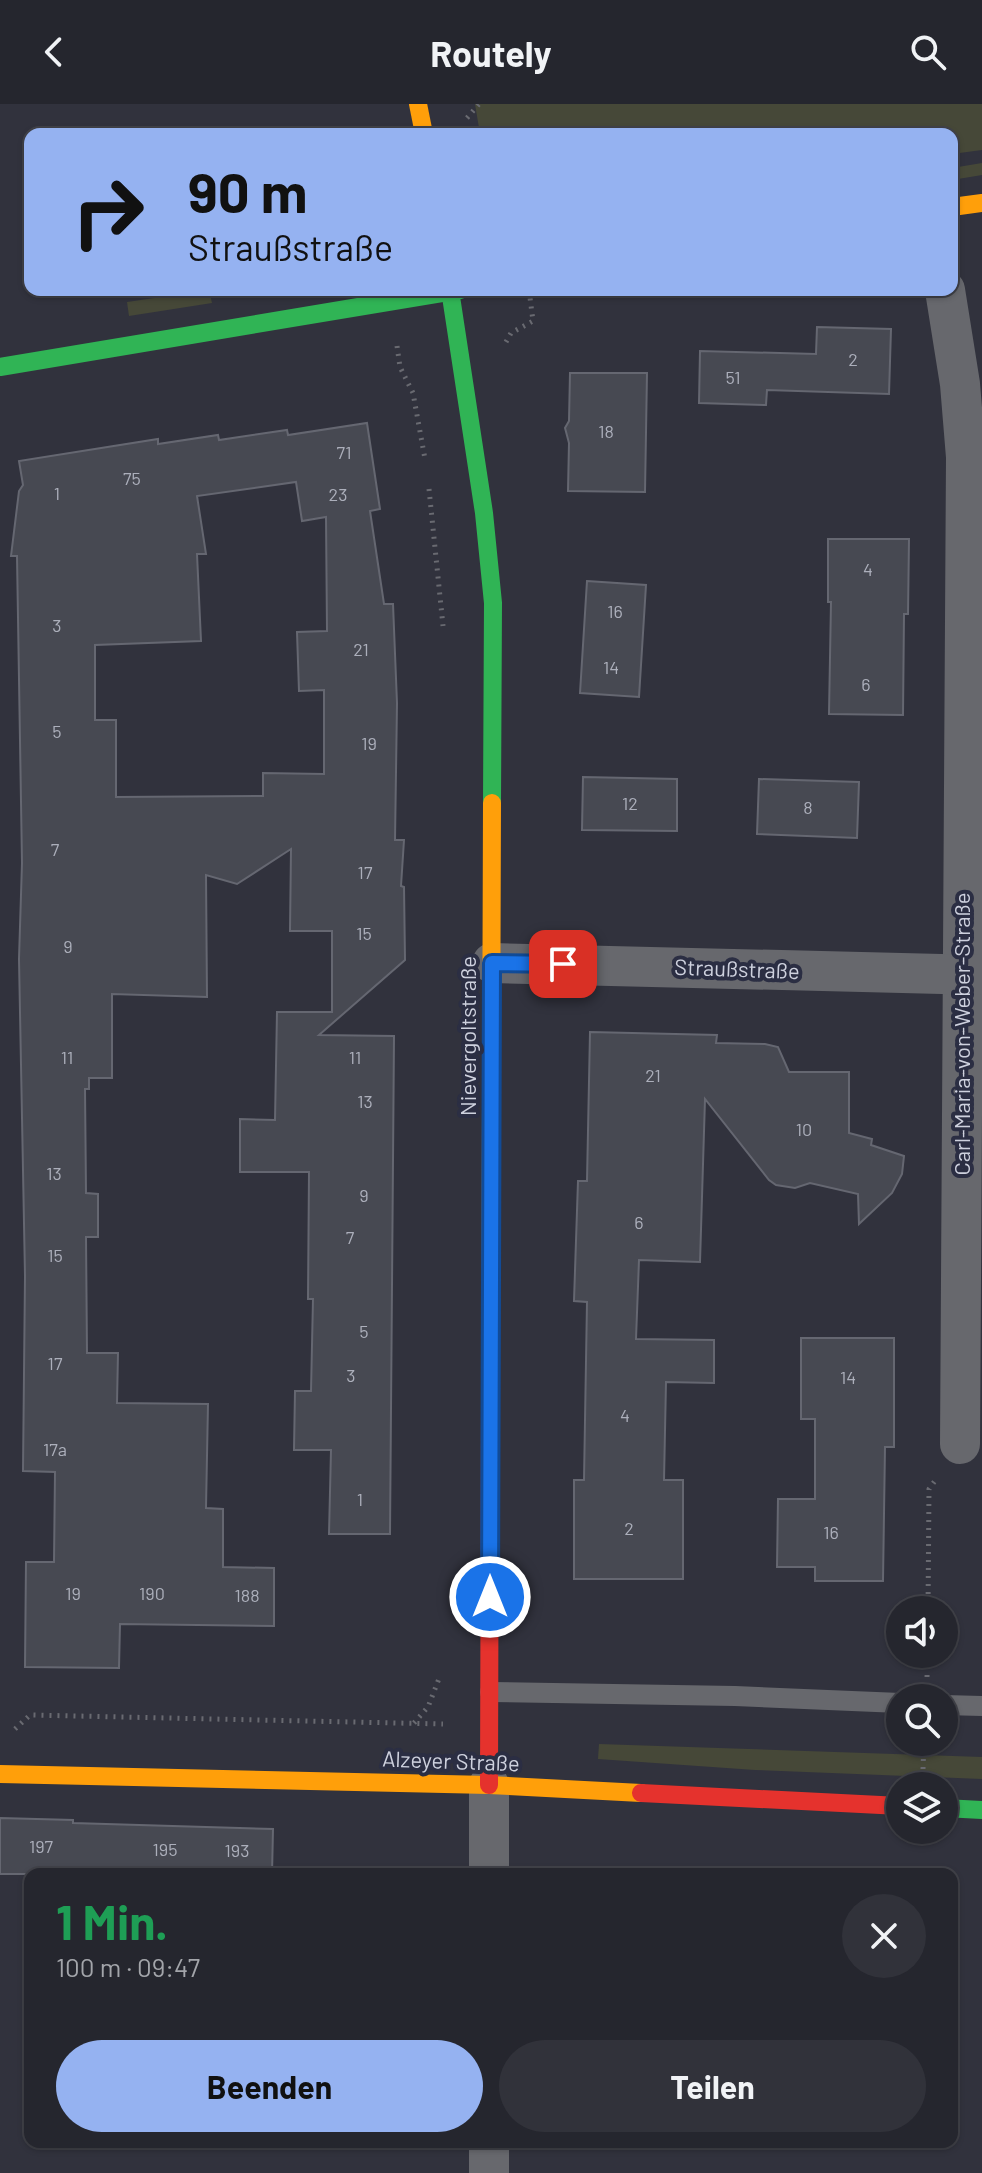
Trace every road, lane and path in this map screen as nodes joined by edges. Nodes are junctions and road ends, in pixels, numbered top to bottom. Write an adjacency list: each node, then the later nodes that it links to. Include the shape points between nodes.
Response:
1 (418, 104): 4 (street)
2 (479, 104): 3 (path)
3 (463, 121)
4 (423, 128)
5 (982, 203): 6 (street)
6 (958, 206)
7 (424, 296): 12 (street)
8 (455, 296): 17 (street, Nievergoltstraße, via 493,603)
9 (530, 296): 11 (path)
10 (946, 296): 18 (street, Carl-Maria-von-Weber-Straße, via 966,457)
11 (533, 321)
12 (0, 367)
13 (400, 367): 14 (path, via 413,393)
14 (426, 464)
15 (428, 478): 16 (path)
16 (443, 627)
17 (492, 963): 18 (street, Straußstraße); 22 (street, Nievergoltstraße)
18 (972, 975): 19 (street, Carl-Maria-von-Weber-Straße)
19 (960, 1444): 20 (path, via 929,1489)
20 (928, 1596)
21 (440, 1664): 26 (path, via 435,1693 414,1723 30,1715)
22 (490, 1692): 23 (lane); 28 (street, Nievergoltstraße)
23 (886, 1702)
24 (958, 1705): 25 (lane)
25 (982, 1706)
26 (10, 1733)
27 (0, 1774): 28 (street, Alzeyer Straße)
28 (489, 1785): 29 (street, Alzeyer Straße); 32 (street)
29 (886, 1805)
30 (958, 1809): 31 (street)
31 (982, 1810)
32 (489, 1868)
33 (489, 2148): 34 (street)
34 (489, 2173)

